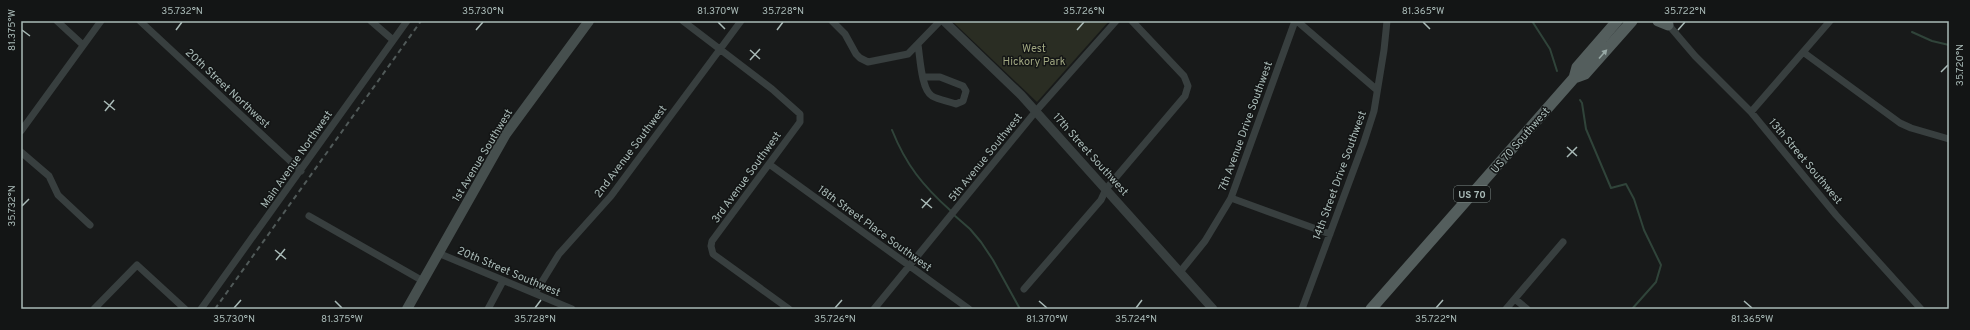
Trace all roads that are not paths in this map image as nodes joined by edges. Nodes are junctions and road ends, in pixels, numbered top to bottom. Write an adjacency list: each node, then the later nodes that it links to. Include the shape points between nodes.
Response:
1 (57, 21): 22 (street)
2 (102, 21): 22 (street)
3 (140, 21): 34 (street, 20th Street Northwest)
4 (371, 21): 20 (street)
5 (407, 21): 20 (street, Main Avenue Northwest)
6 (589, 21): 41 (main road, 1st Avenue Southwest, via 506,134)
7 (683, 21): 23 (street)
8 (741, 21): 23 (street, 2nd Avenue Southwest)
9 (832, 21): 21 (street, via 842,30 856,54 864,61 902,56)
10 (940, 21): 21 (street)
11 (944, 21): 28 (street, 17th Street Southwest)
12 (1116, 21): 28 (street, 5th Avenue Southwest)
13 (1132, 21): 35 (street, via 1184,76 1188,86 1185,96)
14 (1296, 21): 27 (street); 36 (street, 7th Avenue Drive Southwest)
15 (1386, 21): 27 (street, 14th Street Drive Southwest)
16 (1617, 21): 26 (main road, US 70 Southwest / US 70, via 1577,67)
17 (1632, 21): 26 (main road, US 70 Southwest / US 70, one-way to 17, via 1585,74)
18 (1830, 21): 24 (street)
19 (1668, 23): 29 (street, 13th Street Southwest, via 1695,56)
20 (393, 40): 34 (street, Main Avenue Northwest)
21 (918, 44): 25 (street)
22 (83, 45): 30 (street)
23 (720, 50): 33 (street, 3rd Avenue Southwest, via 798,111 801,117); 47 (street, 2nd Avenue Southwest, via 611,196 559,254)
24 (1803, 52): 29 (street); 31 (street, via 1900,123)
25 (923, 77): 25 (street, via 925,88 931,96 956,104 963,100 966,91 963,86 940,77)
26 (1574, 78): 60 (main road, US 70 Southwest / US 70)
27 (1377, 90): 39 (street, 14th Street Drive Southwest, via 1374,111 1364,142)
28 (1036, 111): 35 (street, 17th Street Southwest); 42 (street, 5th Avenue Southwest)
29 (1751, 112): 63 (street, 13th Street Southwest, via 1836,215)
30 (21, 131)
31 (1949, 139)
32 (21, 152): 38 (street, via 49,176 58,195)
33 (769, 164): 42 (street, 18th Street Place Southwest); 55 (street, 3rd Avenue Southwest, via 712,241 712,251)
34 (301, 171): 51 (street, Main Avenue Northwest)
35 (1106, 189): 43 (street, 17th Street Southwest); 46 (street, via 1101,200)
36 (1231, 198): 39 (street); 43 (street, 7th Avenue Drive Southwest, via 1205,241)
37 (308, 216): 44 (street)
38 (90, 224)
39 (1330, 234): 59 (street, 14th Street Drive Southwest)
40 (1564, 242): 48 (street)
41 (438, 253): 44 (main road, 1st Avenue Southwest); 45 (street, 20th Street Southwest)
42 (910, 267): 56 (street, 5th Avenue Southwest); 57 (street, 18th Street Place Southwest)
43 (1180, 272): 58 (street, 17th Street Southwest)
44 (423, 281): 52 (main road, 1st Avenue Southwest)
45 (503, 281): 47 (street, 20th Street Southwest); 53 (street)
46 (1024, 289)
47 (535, 293): 54 (street, 20th Street Southwest)
48 (1515, 299): 61 (street); 62 (street)
49 (94, 309): 50 (street, via 137,265)
50 (184, 309)
51 (201, 309)
52 (407, 309)
53 (488, 309)
54 (572, 309)
55 (789, 309)
56 (874, 309)
57 (969, 309)
58 (1213, 309)
59 (1302, 309)
60 (1371, 309)
61 (1506, 309)
62 (1526, 309)
63 (1921, 309)

